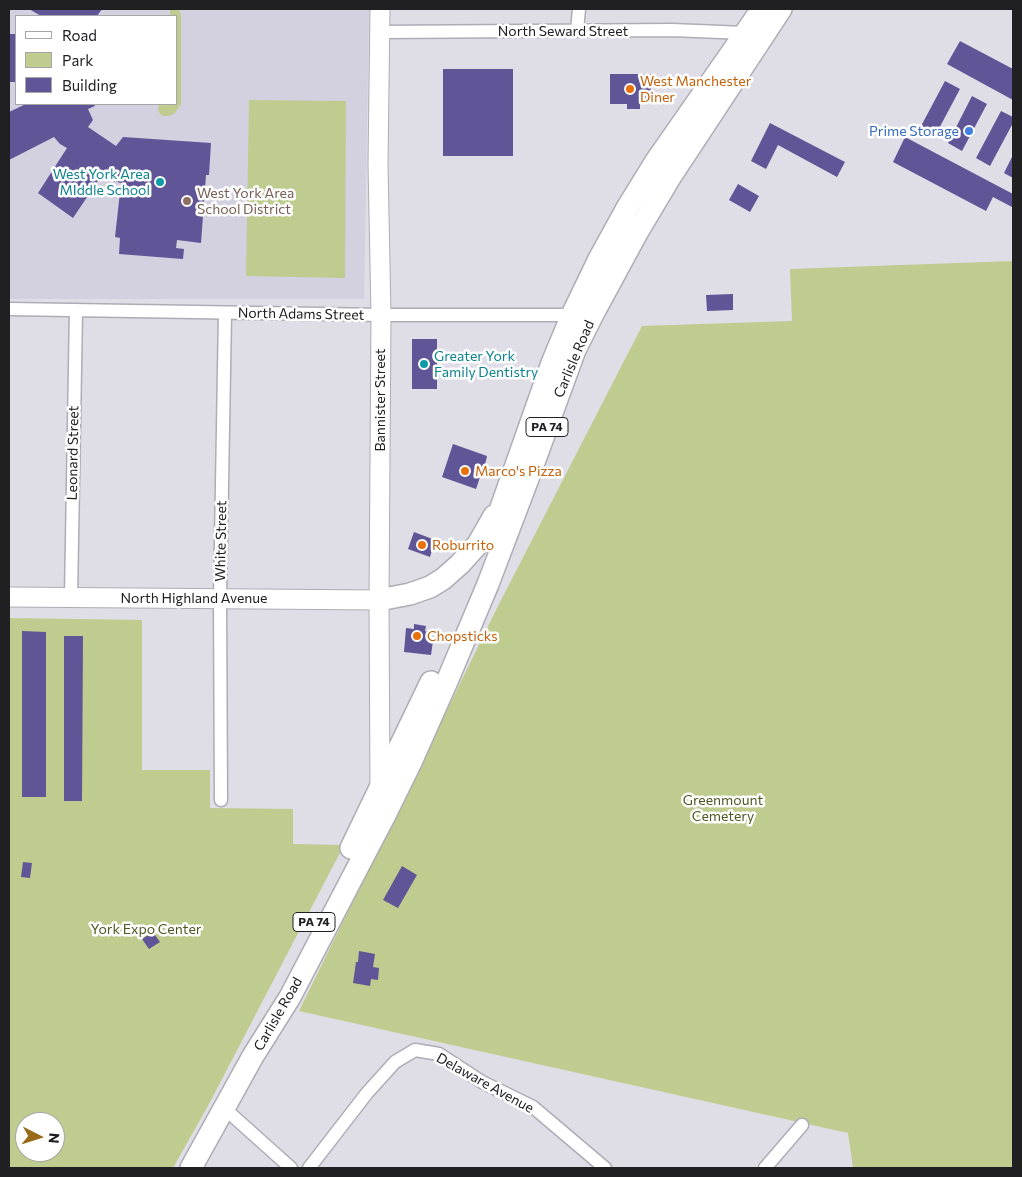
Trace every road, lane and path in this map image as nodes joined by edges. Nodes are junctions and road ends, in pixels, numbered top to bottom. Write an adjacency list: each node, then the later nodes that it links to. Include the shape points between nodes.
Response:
1 (380, 9): 5 (street, Bannister Street)
2 (579, 9): 6 (street)
3 (762, 9): 7 (main road, Carlisle Road / PA 74)
4 (781, 9): 12 (main road, Carlisle Road / PA 74)
5 (380, 32): 6 (street, North Seward Street); 11 (street, Bannister Street)
6 (578, 32): 7 (street, North Seward Street, via 672,30)
7 (746, 33): 12 (main road, Carlisle Road / PA 74, via 627,208 599,260)
8 (9, 309): 9 (street, North Adams Street)
9 (76, 310): 10 (street, North Adams Street); 15 (street, Leonard Street)
10 (225, 313): 11 (street, North Adams Street); 16 (street, White Street)
11 (381, 315): 12 (street, North Adams Street); 17 (street, Bannister Street)
12 (583, 315): 13 (main road, Carlisle Road / PA 74, via 549,372); 20 (main road, Carlisle Road / PA 74, via 575,350 491,575 408,768)
13 (503, 502): 17 (main road, via 478,544 443,579 410,594); 18 (main road, Carlisle Road / PA 74, via 482,563 430,686)
14 (9, 597): 15 (street, North Highland Avenue)
15 (71, 597): 16 (street, North Highland Avenue)
16 (220, 598): 17 (street, North Highland Avenue); 19 (street, White Street)
17 (379, 600): 18 (street, Bannister Street)
18 (380, 791): 20 (main road, via 377,819); 21 (main road, Carlisle Road / PA 74, via 280,991)
19 (221, 800)
20 (350, 881): 21 (main road, Carlisle Road / PA 74, via 290,997)
21 (253, 1056): 22 (main road, PA 74)
22 (224, 1108): 24 (main road, PA 74); 25 (street)
23 (802, 1125): 28 (street)
24 (191, 1168)
25 (291, 1168)
26 (309, 1168): 27 (street, Delaware Avenue, via 395,1062 416,1050 439,1054 482,1082 532,1108)
27 (605, 1168)
28 (765, 1168)

